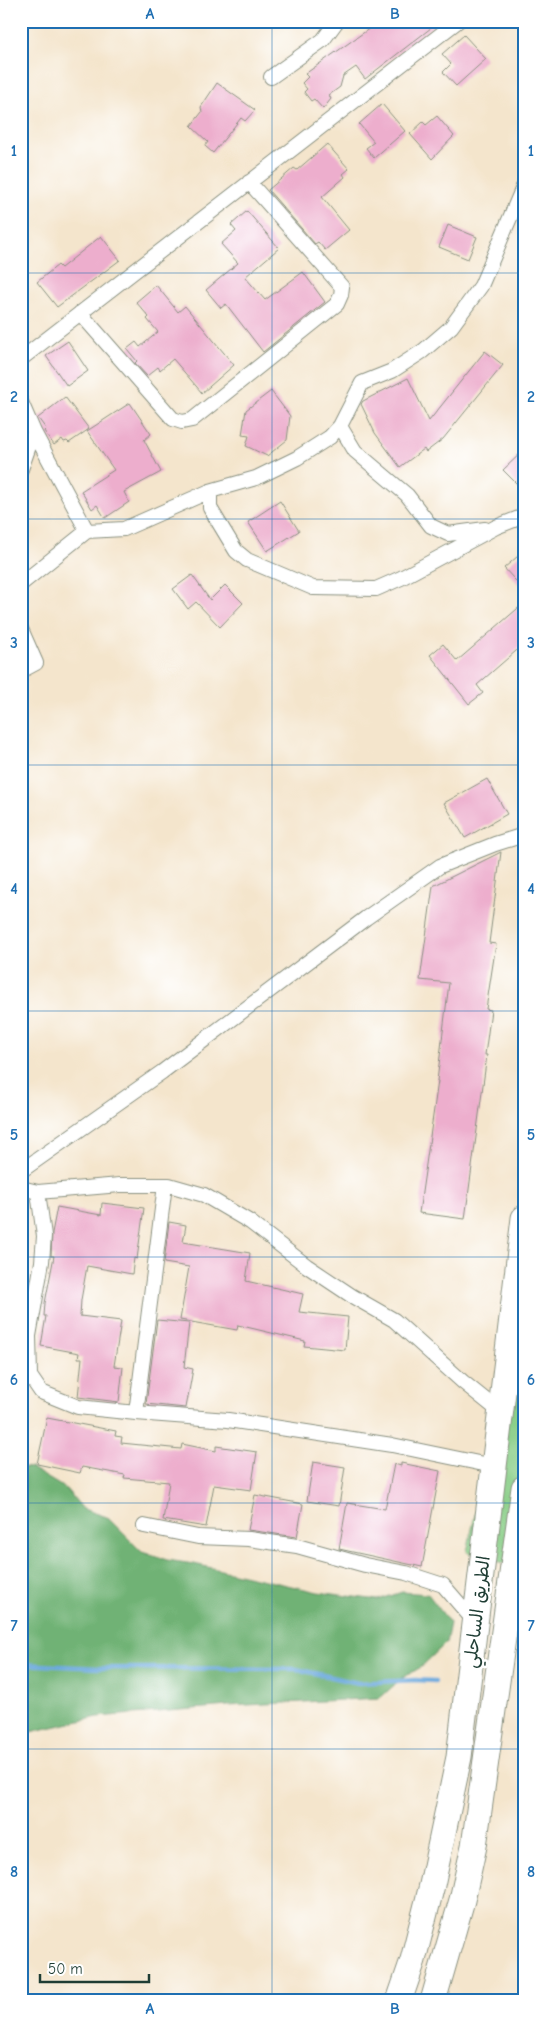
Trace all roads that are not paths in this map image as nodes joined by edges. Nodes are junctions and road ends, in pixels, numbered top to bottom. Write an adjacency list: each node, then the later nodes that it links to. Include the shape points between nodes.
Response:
1 (337, 21): 3 (street, via 323,40)
2 (458, 21): 4 (street)
3 (271, 77)
4 (249, 182): 6 (street); 6 (street, via 342,287 341,295 337,304 192,420 182,422 174,419)
5 (524, 185): 9 (street, via 481,286 451,327 423,351 362,383)
6 (80, 313): 7 (street)
7 (21, 359)
8 (21, 402): 10 (street)
9 (340, 426): 12 (street, via 330,437 297,458 256,478); 14 (street, via 355,451 407,495 431,526 448,534)
10 (34, 432): 11 (street); 15 (street)
11 (21, 469)
12 (210, 491): 14 (street, via 210,508 236,551 247,560 313,588 376,589); 15 (street, via 124,529)
13 (524, 516): 14 (street)
14 (496, 527)
15 (87, 531): 16 (street)
16 (21, 584)
17 (21, 629): 18 (street, via 36,663)
18 (21, 671)
19 (524, 835): 20 (street, via 440,866 162,1072)
20 (21, 1171)
21 (164, 1184): 23 (street); 25 (street, via 204,1195 250,1222 307,1266 394,1320); 26 (street)
22 (21, 1188): 23 (street)
23 (38, 1192): 26 (street, via 44,1236 29,1336 30,1376 41,1392 78,1407)
24 (524, 1218): 25 (highway, الطريق الساحلي)
25 (499, 1411): 27 (highway, الطريق الساحلي)
26 (136, 1413): 27 (street, via 228,1420 392,1445)
27 (493, 1466): 30 (highway, الطريق الساحلي)
28 (524, 1488): 32 (highway, الطريق الساحلي, via 474,1846)
29 (144, 1526): 30 (street, via 198,1537 248,1539 297,1546 406,1573 443,1585)
30 (476, 1623): 31 (highway, الطريق الساحلي, via 459,1757 432,1885)
31 (399, 2001)
32 (433, 2001)

